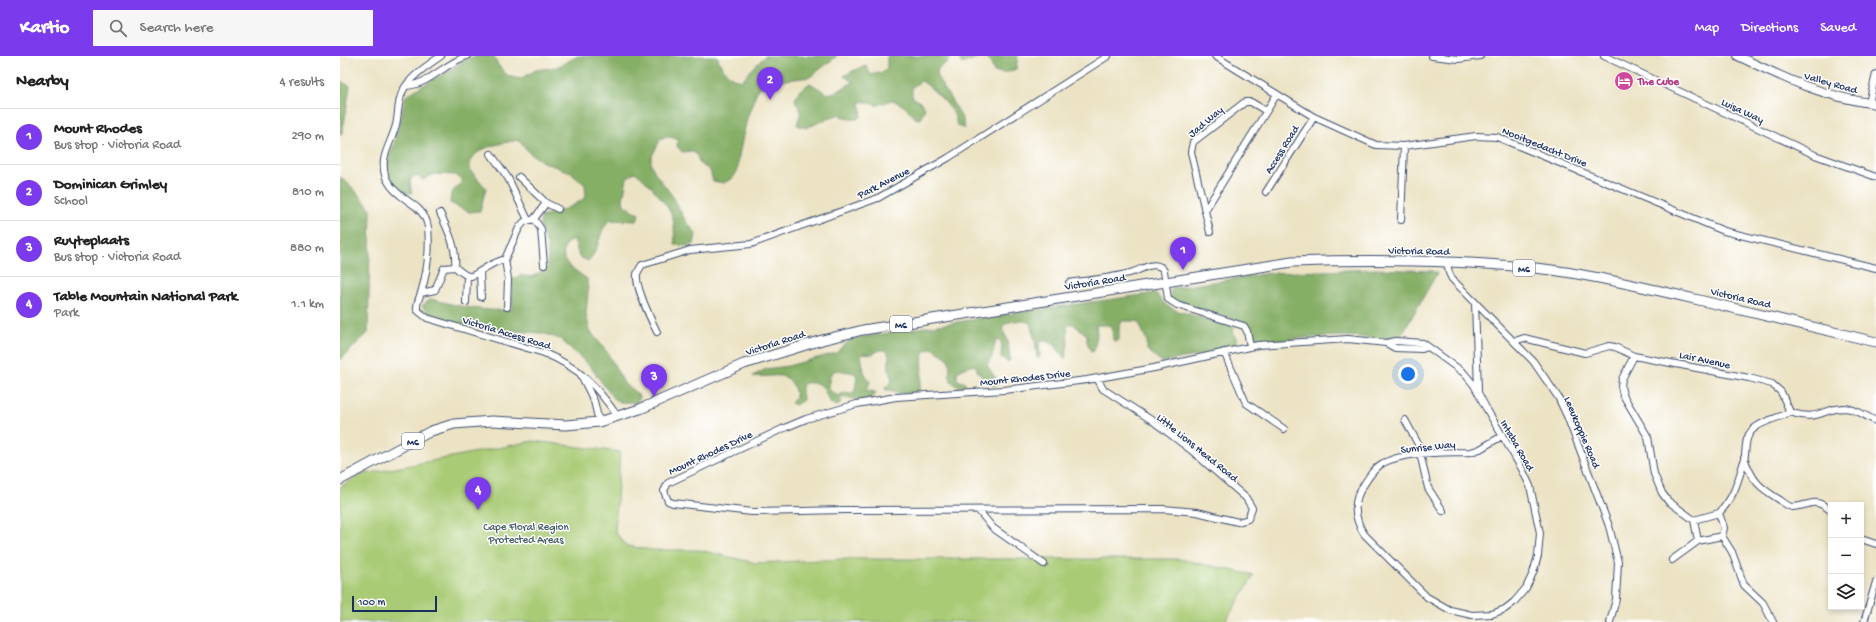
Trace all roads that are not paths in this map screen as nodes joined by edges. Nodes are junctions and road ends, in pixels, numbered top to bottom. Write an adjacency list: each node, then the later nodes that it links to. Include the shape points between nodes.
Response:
1 (441, 56): 10 (street, via 415,75)
2 (467, 56): 10 (street, via 422,82)
3 (1108, 56): 43 (street, Park Avenue, via 961,150 878,198 751,244 690,250 642,265 637,274 639,287)
4 (1215, 56): 11 (street, Nooitgedacht Drive)
5 (1432, 56): 6 (street, via 1458,59)
6 (1480, 56)
7 (1604, 56): 18 (street, Luisa Way, via 1815,155)
8 (1738, 56): 12 (street, Valley Road, via 1818,92 1845,100)
9 (1876, 74): 12 (street)
10 (406, 86): 38 (street, via 400,98 384,172 391,187 416,205 425,217 429,243)
11 (1278, 94): 13 (street); 14 (street, Nooitgedacht Drive)
12 (1873, 103)
13 (1266, 111): 22 (street); 22 (street, Jad Way, via 1251,102 1245,102 1193,142 1191,152)
14 (1314, 116): 15 (street, Nooitgedacht Drive, via 1376,145); 19 (street, Access Road)
15 (1404, 146): 25 (street); 33 (street, Nooitgedacht Drive, via 1476,136 1497,137 1724,231)
16 (491, 154): 24 (street, via 508,178)
17 (520, 177): 20 (street)
18 (1876, 177)
19 (1266, 192)
20 (546, 203): 21 (street); 24 (street)
21 (558, 209)
22 (1206, 210): 26 (street, Jad Way)
23 (440, 213): 31 (street, via 454,247)
24 (531, 220): 27 (street, via 519,228); 30 (street, via 541,229)
25 (1401, 220)
26 (1210, 232)
27 (505, 259): 34 (street); 42 (street, via 508,279)
28 (1447, 262): 37 (main road, Victoria Road / M6, via 1292,262); 41 (street, Leeukoppie Road, via 1450,276); 45 (main road, Victoria Road / M6, via 1522,267 1593,277)
29 (1169, 264): 32 (street)
30 (544, 265)
31 (454, 267): 35 (street); 38 (street, via 444,268 435,290)
32 (1162, 268): 36 (street, via 1157,265 1150,266 1130,273); 37 (street)
33 (1876, 268)
34 (480, 272): 35 (street, via 474,276); 39 (street)
35 (467, 276): 40 (street)
36 (1069, 283)
37 (1166, 283): 47 (street, via 1167,296 1172,303 1244,326); 54 (main road, Victoria Road / M6, via 862,330 744,364)
38 (421, 293): 50 (street, Victoria Access Road, via 416,308 427,318 544,353)
39 (480, 297)
40 (466, 302)
41 (1475, 302): 44 (street, Leeukoppie Road); 52 (street, Intaba Road)
42 (507, 307)
43 (657, 332)
44 (1514, 340): 49 (street, Lair Avenue, via 1524,338 1585,353 1612,346); 77 (street, Leeukoppie Road, via 1540,370 1558,397 1609,526 1618,562 1615,606)
45 (1876, 342)
46 (1386, 343): 47 (street, Mount Rhodes Drive, via 1332,340); 52 (street, Intaba Road, via 1395,348 1427,347 1464,373)
47 (1250, 346): 48 (street, Mount Rhodes Drive)
48 (1224, 352): 51 (street, Mount Rhodes Drive); 58 (street, via 1246,403)
49 (1634, 356): 53 (street, Lair Avenue, via 1772,384 1781,392); 67 (street, via 1622,379 1623,395 1648,437 1654,474 1662,493 1668,501)
50 (578, 371): 54 (street, Victoria Access Road, via 598,390); 57 (street, Victoria Access Road, via 594,401)
51 (1097, 378): 64 (street, Mount Rhodes Drive, via 1004,390 908,396 857,404 806,419 774,433 668,482 664,491 666,499 673,503 752,512); 68 (street, Little Lions Head Road, via 1103,389 1191,450 1246,498 1250,503 1251,513 1248,519)
52 (1479, 391): 59 (street, Intaba Road)
53 (1790, 412): 56 (street, via 1813,416 1845,408); 61 (street, via 1756,427 1751,432 1745,443)
54 (618, 417): 57 (main road, Victoria Road / M6)
55 (1405, 420): 60 (street)
56 (1876, 421)
57 (599, 422): 62 (main road, Victoria Road / M6, via 566,425 492,421 454,424 431,431)
58 (1284, 429)
59 (1502, 436): 60 (street, Sunrise Way, via 1471,452); 75 (street, Intaba Road, via 1530,486 1540,533 1538,556 1526,588 1505,609 1492,614 1472,615 1450,610 1427,597)
60 (1421, 455): 65 (street, via 1428,488); 75 (street, Sunrise Way, via 1406,456 1383,463 1374,470 1357,494 1357,522 1364,534)
61 (1744, 458): 63 (street, via 1755,482 1789,506 1814,503 1823,504); 66 (street, via 1730,501)
62 (340, 480)
63 (1828, 508)
64 (978, 510): 68 (street, Mount Rhodes Drive, via 1163,509 1197,512); 74 (street, via 993,528)
65 (1443, 511)
66 (1719, 513): 67 (street); 69 (street, via 1724,528)
67 (1694, 520): 71 (street)
68 (1242, 522)
69 (1722, 536): 71 (street); 78 (street, via 1732,552 1744,584 1763,602)
70 (1864, 540): 72 (street)
71 (1698, 541): 73 (street)
72 (1876, 544)
73 (1672, 560)
74 (1044, 564)
75 (1395, 565)
76 (1876, 582): 79 (street)
77 (1610, 622)
78 (1773, 622)
79 (1864, 622)

